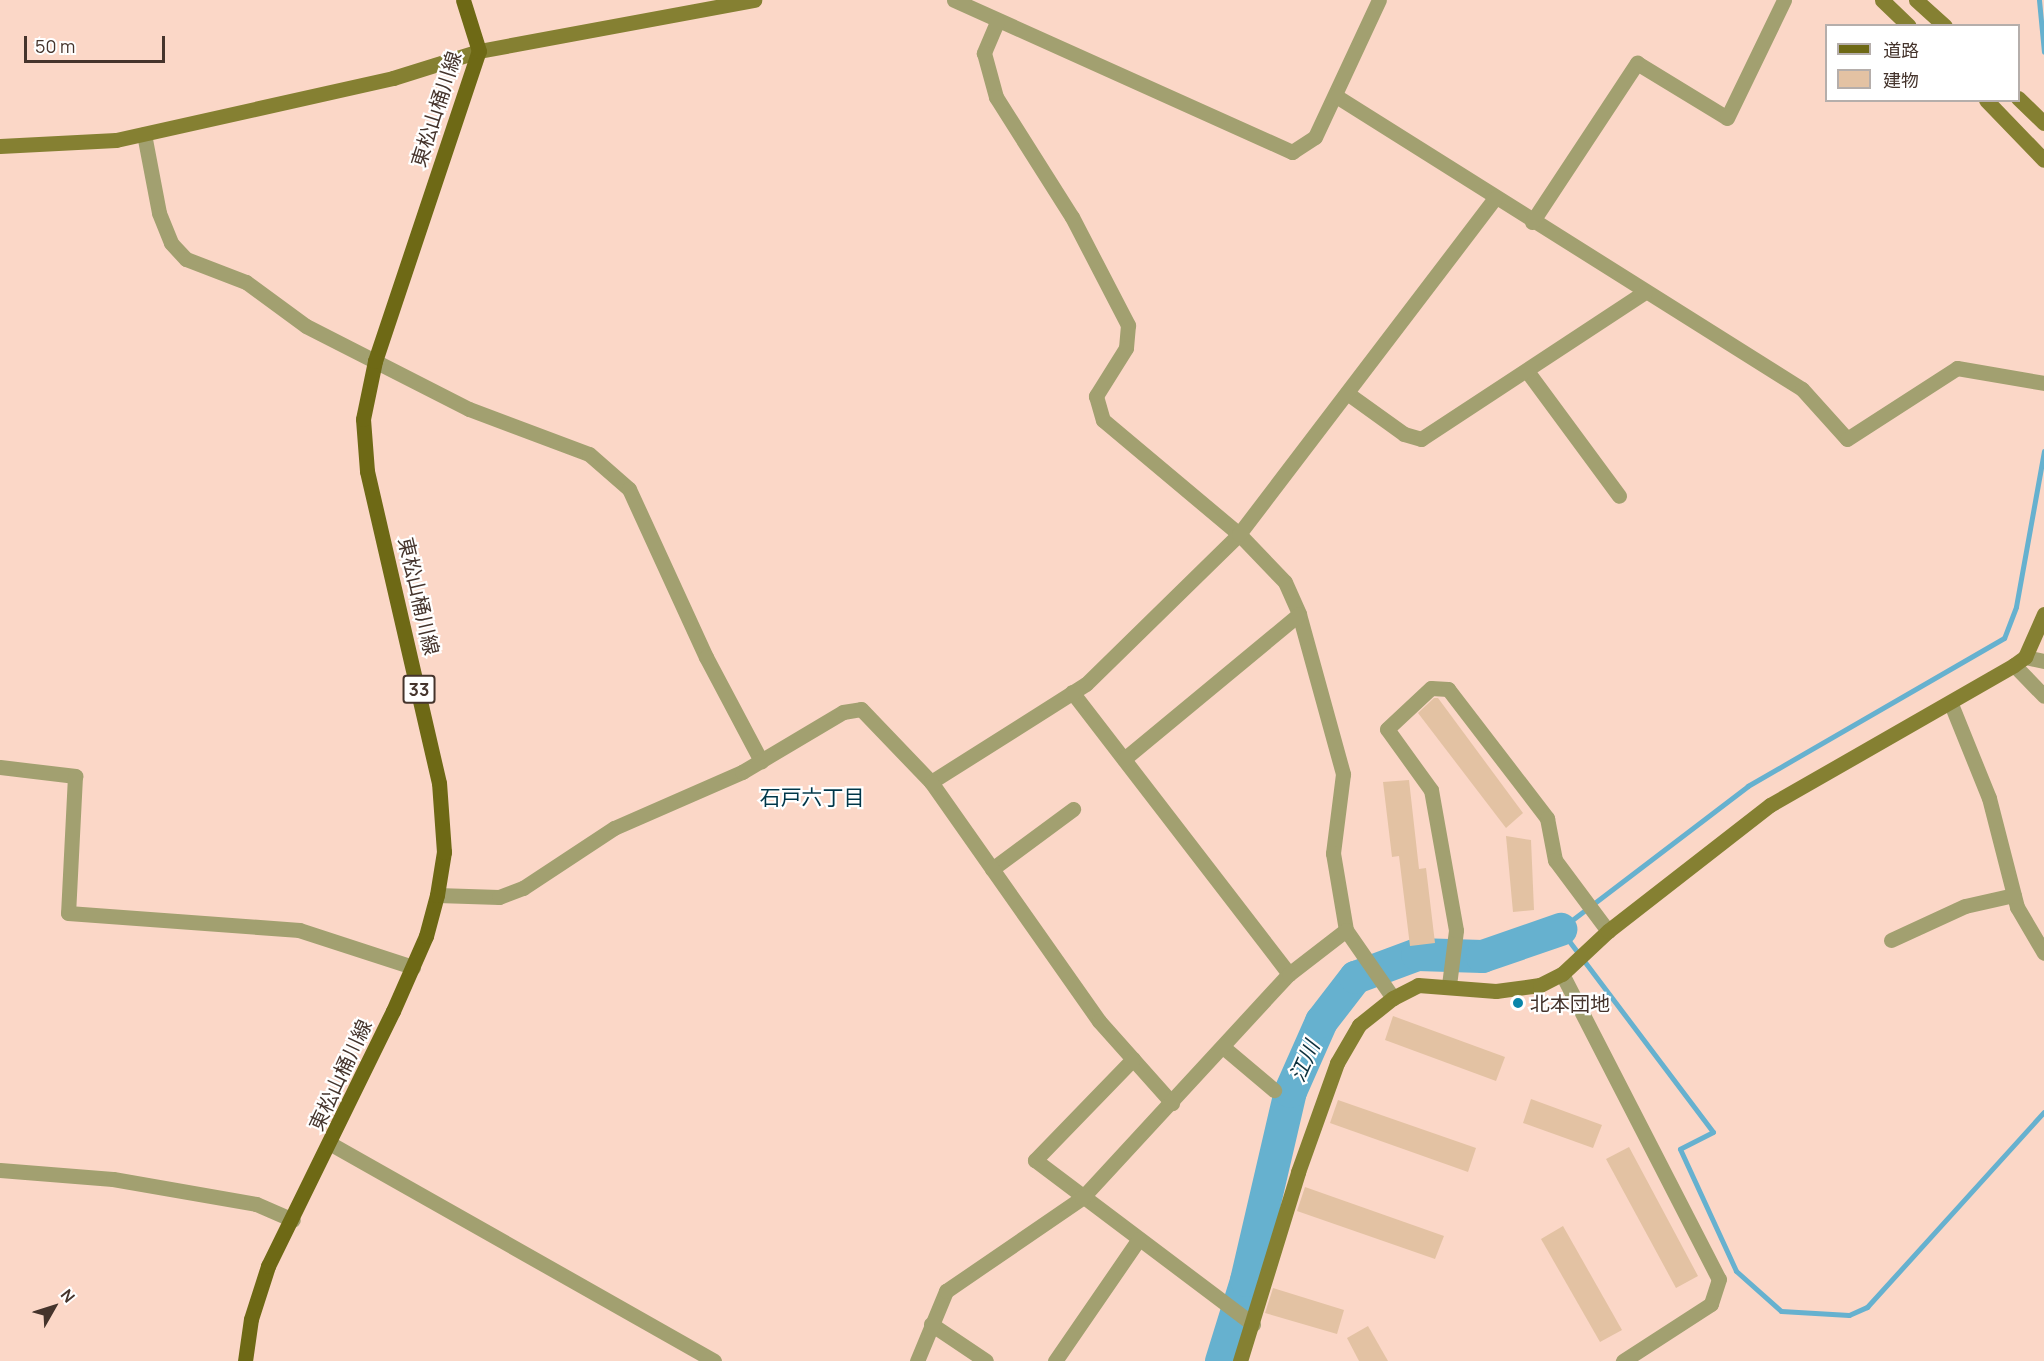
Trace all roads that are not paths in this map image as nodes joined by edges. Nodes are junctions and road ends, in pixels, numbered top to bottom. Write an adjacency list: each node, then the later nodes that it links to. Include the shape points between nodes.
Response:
1 (463, 0): 11 (main road, 東松山桶川線)
2 (754, 0): 11 (street)
3 (954, 0): 8 (street)
4 (1378, 0): 12 (street)
5 (1784, 0): 20 (street, via 1727,118 1637,63)
6 (1882, 0): 9 (street)
7 (1916, 0): 10 (street)
8 (997, 22): 12 (street, via 1292,152 1315,137); 27 (street, via 984,53 996,97 1072,217 1128,325 1126,348 1096,396 1103,420)
9 (1906, 24)
10 (1943, 24)
11 (479, 51): 16 (street, via 393,78); 22 (main road, 東松山桶川線 / 33)
12 (1336, 96): 19 (street)
13 (2020, 99): 15 (street)
14 (1988, 102): 18 (street)
15 (2044, 123)
16 (144, 134): 17 (street, via 116,140); 22 (street, via 159,213 171,243 186,259 246,282 306,326)
17 (0, 146)
18 (2044, 160)
19 (1495, 198): 20 (street); 25 (street)
20 (1532, 222): 21 (street)
21 (1645, 292): 23 (street); 24 (street, via 1803,390 1847,439 1957,368)
22 (375, 361): 36 (street, via 469,409 589,454 629,489 706,657); 41 (main road, 東松山桶川線 / 33, via 363,419 368,471 439,783 444,852)
23 (1527, 371): 25 (street, via 1421,439 1404,435); 26 (street)
24 (2044, 383)
25 (1347, 393): 27 (street)
26 (1619, 496)
27 (1239, 534): 28 (street, via 1285,582); 32 (street)
28 (1299, 614): 35 (street); 43 (street, via 1343,774 1333,853)
29 (2044, 614): 30 (street)
30 (2019, 661): 31 (street); 33 (street); 34 (street)
31 (2044, 661)
32 (1072, 692): 35 (street); 38 (street)
33 (2044, 696)
34 (1951, 704): 42 (street, via 1989,798); 44 (street, via 1770,805)
35 (1124, 759): 48 (street)
36 (761, 761): 38 (street, via 843,712 861,709); 41 (street, via 614,828 523,888 499,897)
37 (0, 767): 47 (street, via 75,776 68,913 299,930)
38 (931, 782): 40 (street)
39 (1073, 809): 40 (street)
40 (992, 869): 53 (street, via 1099,1022)
41 (437, 895): 47 (main road, 東松山桶川線 / 33)
42 (2014, 895): 45 (street, via 1965,906); 46 (street)
43 (1346, 930): 48 (street); 51 (street)
44 (1608, 931): 49 (street); 50 (street, via 1555,860 1547,819 1448,689 1431,688 1387,729 1431,790 1456,930)
45 (1891, 940)
46 (2044, 953)
47 (413, 967): 56 (main road, 東松山桶川線 / 33)
48 (1289, 974): 52 (street)
49 (1562, 974): 50 (street, via 1539,985 1496,991); 69 (street, via 1719,1279 1711,1304)
50 (1449, 985): 51 (street, via 1418,985)
51 (1393, 998): 62 (street, via 1359,1025 1337,1063 1270,1256)
52 (1223, 1047): 54 (street); 55 (street)
53 (1133, 1059): 55 (street); 58 (street, via 1035,1160)
54 (1274, 1090)
55 (1172, 1103): 58 (street)
56 (331, 1144): 59 (main road, 東松山桶川線 / 33); 64 (street)
57 (0, 1170): 59 (street, via 113,1179 255,1204)
58 (1082, 1198): 60 (street); 61 (street, via 946,1291)
59 (293, 1220): 63 (main road, 東松山桶川線 / 33, via 268,1266 251,1319)
60 (1139, 1239): 62 (street); 67 (street)
61 (931, 1324): 65 (street); 66 (street)
62 (1253, 1324): 68 (street)
63 (245, 1361)
64 (714, 1361)
65 (917, 1361)
66 (986, 1361)
67 (1055, 1361)
68 (1240, 1361)
69 (1623, 1361)

